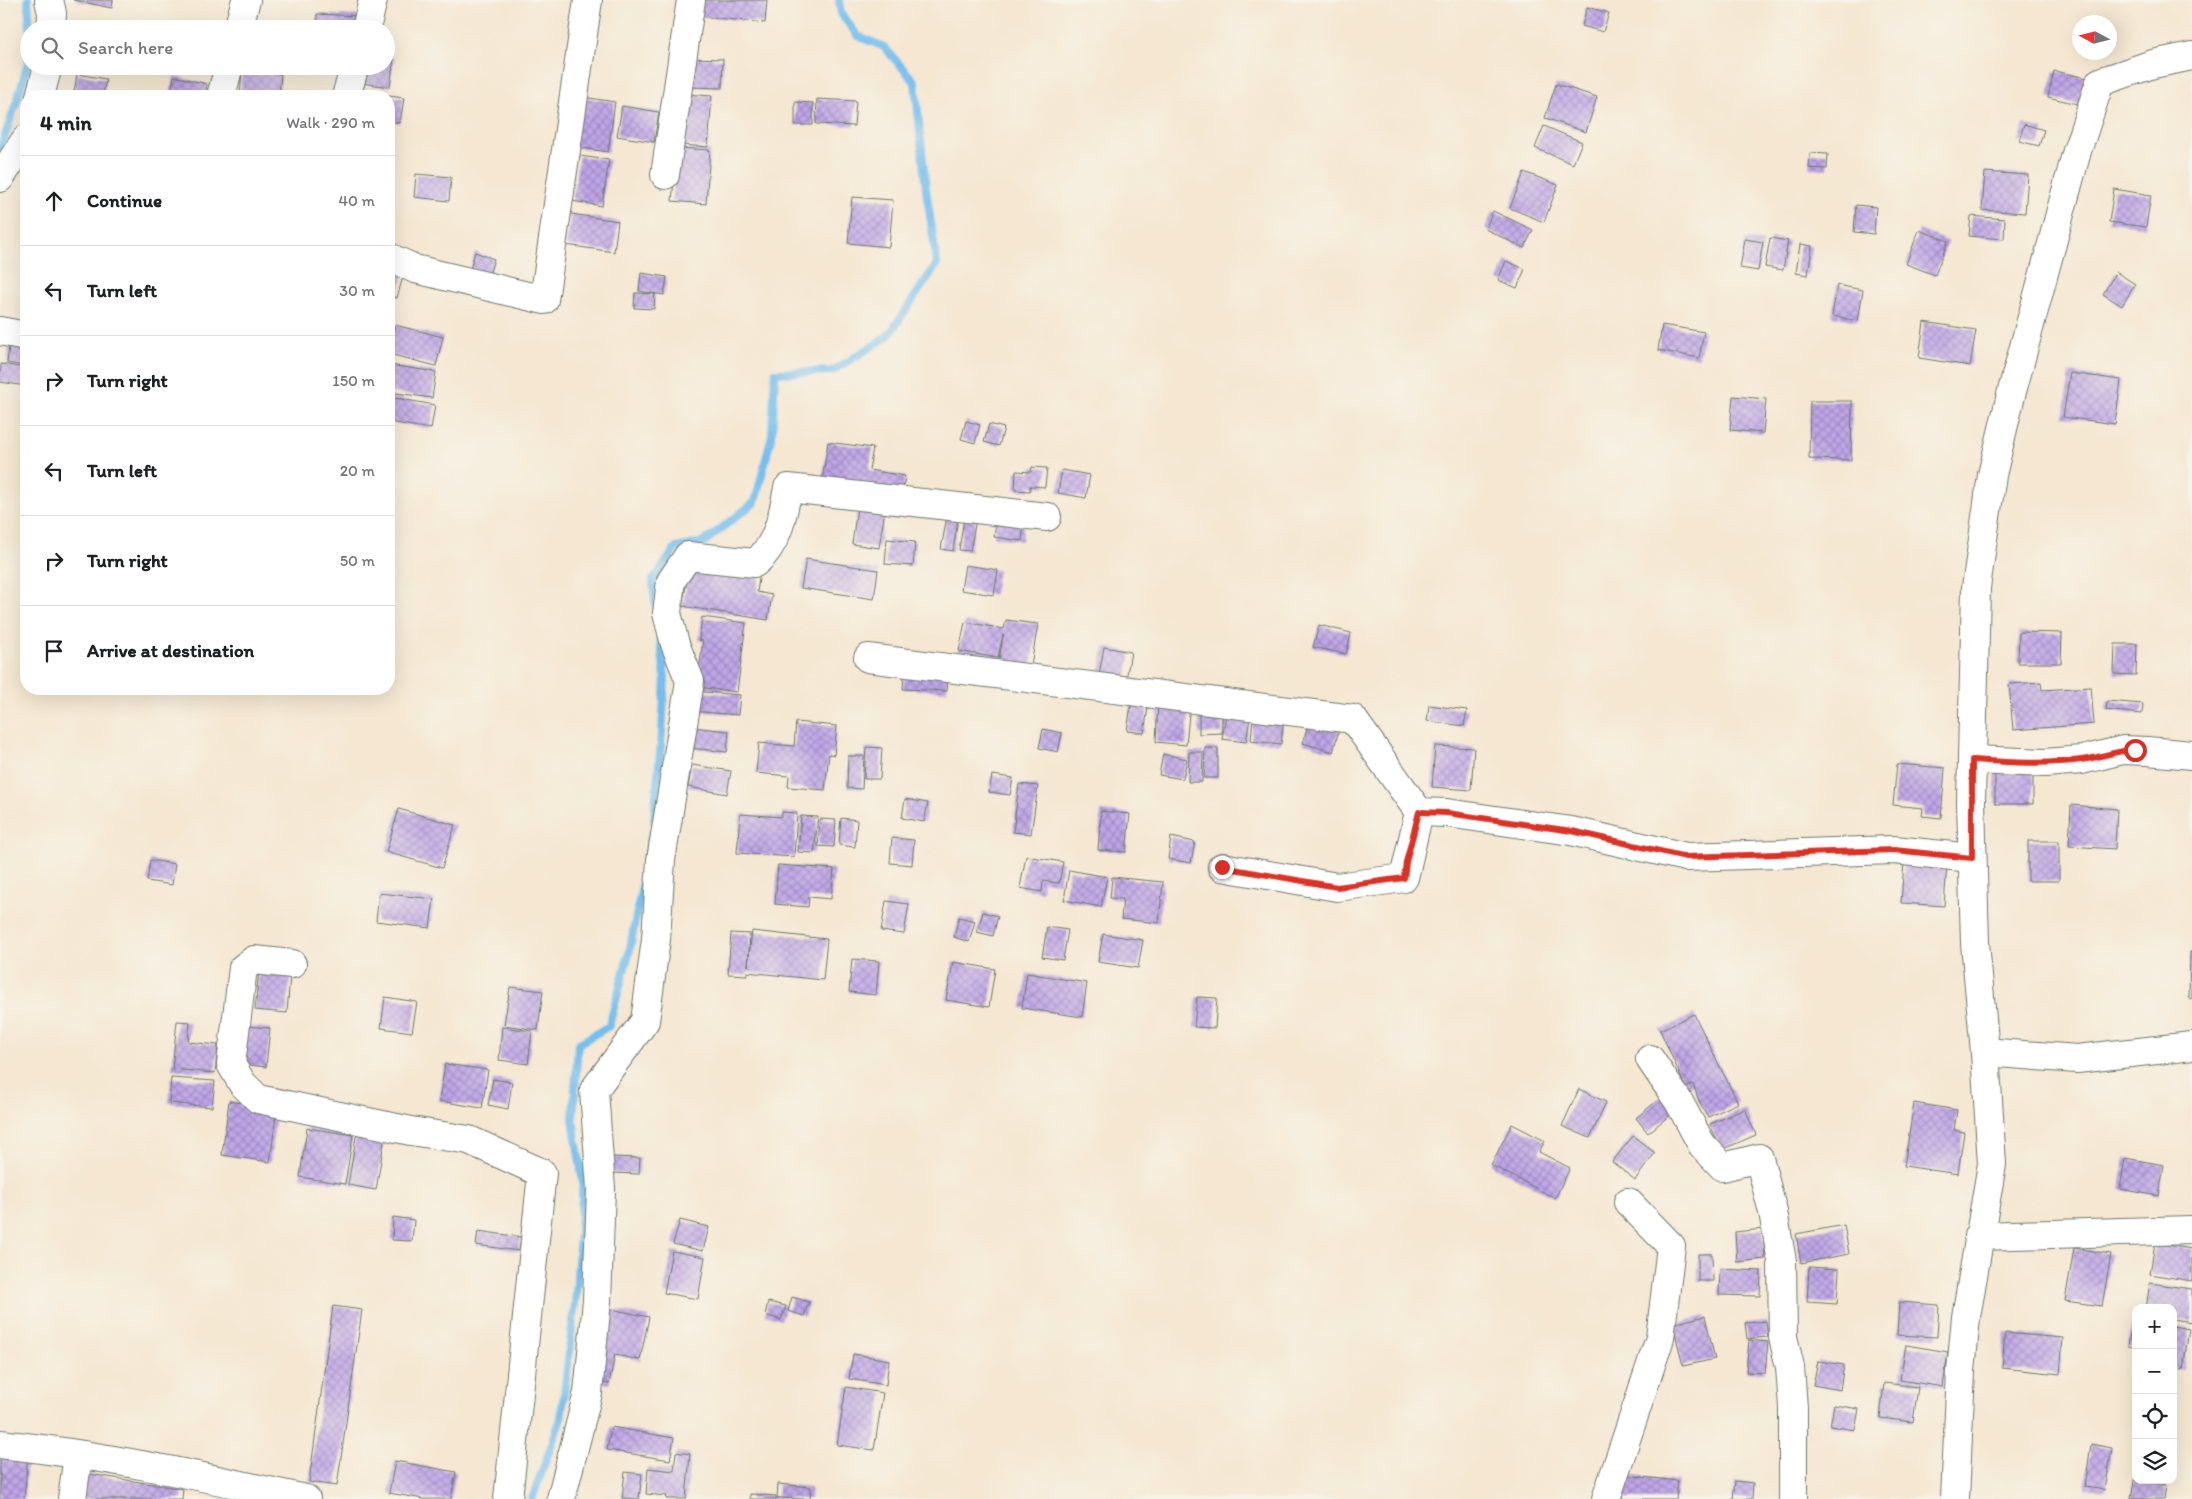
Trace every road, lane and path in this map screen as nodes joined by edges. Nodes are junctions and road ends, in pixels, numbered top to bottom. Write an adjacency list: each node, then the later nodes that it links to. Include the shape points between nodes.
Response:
1 (49, 0): 6 (street)
2 (246, 0): 7 (street)
3 (372, 0): 8 (street)
4 (588, 0): 19 (street, via 544,300 415,269)
5 (691, 0): 17 (street)
6 (52, 20)
7 (240, 20)
8 (368, 20)
9 (2192, 56): 25 (street, via 2153,64 2100,82 2077,150 1992,475 1976,588)
10 (46, 75): 13 (street)
11 (226, 75): 14 (street)
12 (352, 75): 15 (street)
13 (42, 90)
14 (222, 90)
15 (348, 90)
16 (20, 148): 18 (street)
17 (665, 175)
18 (0, 178)
19 (395, 260)
20 (0, 331): 21 (street)
21 (20, 335)
22 (1047, 517): 41 (street, via 788,488 782,520 766,554 755,563 688,556 671,581 667,613 690,681 661,860 656,939 645,1020 594,1090 601,1189 597,1301 588,1393)
23 (868, 658): 26 (street, via 1353,719)
24 (2192, 755): 25 (street, via 2123,750 2082,760 2045,763)
25 (1972, 760): 27 (street)
26 (1419, 812): 27 (street, via 1572,831 1686,857 1894,850); 28 (street, via 1404,878 1337,887)
27 (1972, 858): 31 (street, via 1975,943)
28 (1222, 867)
29 (292, 964): 40 (street, via 254,960 243,968 231,1064 242,1083 258,1098 469,1140 542,1173)
30 (2192, 1046): 31 (street, via 2077,1059)
31 (1985, 1052): 35 (street, via 1992,1164)
32 (1650, 1060): 43 (street, via 1679,1102 1702,1145 1723,1167 1759,1158 1782,1261 1783,1337 1790,1367 1793,1408)
33 (1628, 1202): 42 (street, via 1671,1246 1660,1338)
34 (2192, 1230): 35 (street)
35 (1978, 1236): 44 (street, via 1961,1371)
36 (0, 1444): 37 (street)
37 (78, 1455): 38 (street); 39 (street, via 152,1465)
38 (72, 1499)
39 (306, 1499)
40 (508, 1499)
41 (561, 1499)
42 (1606, 1499)
43 (1793, 1499)
44 (1955, 1499)

